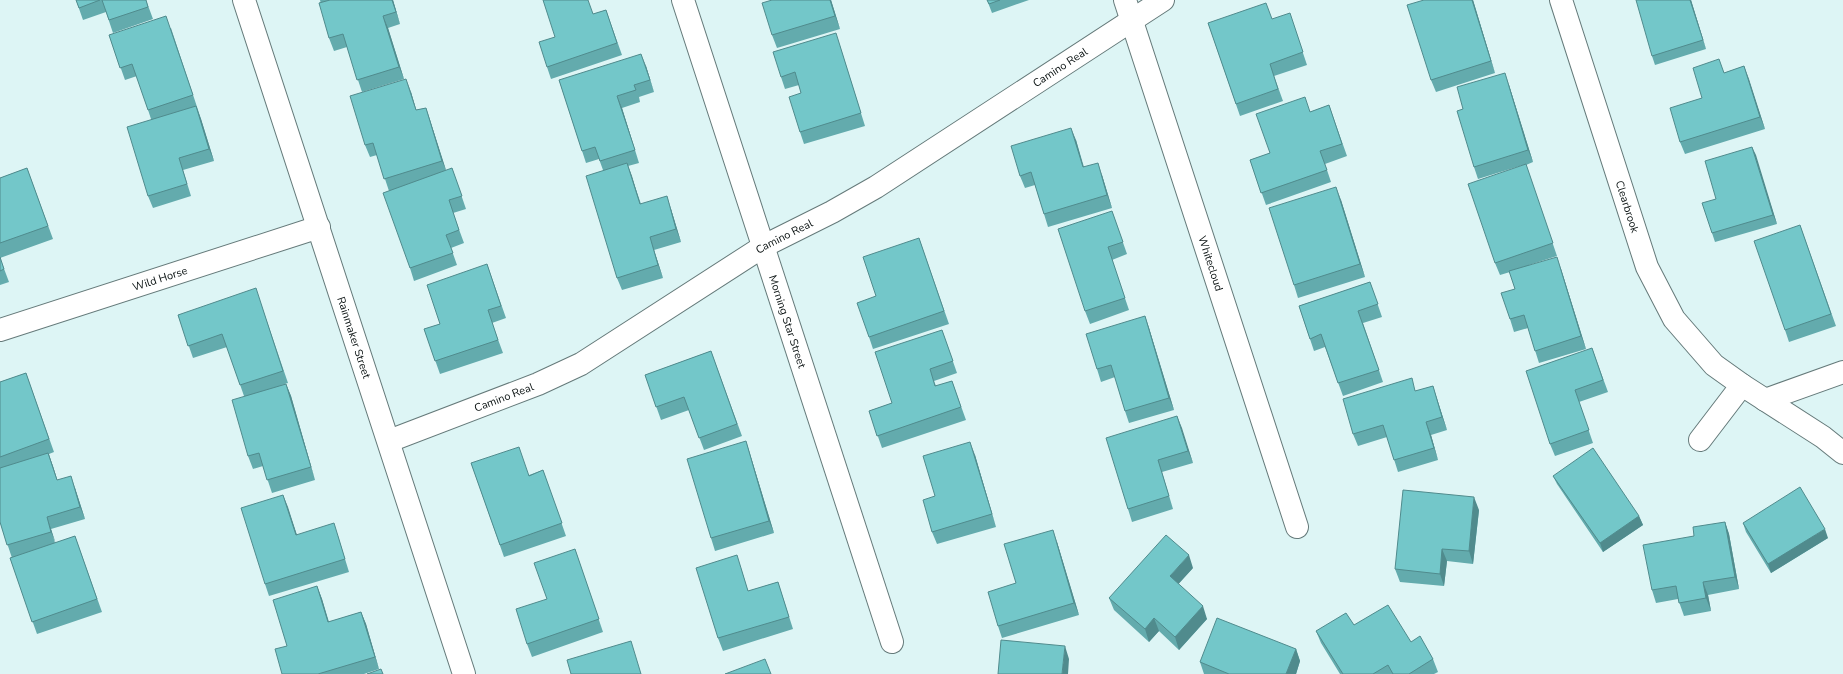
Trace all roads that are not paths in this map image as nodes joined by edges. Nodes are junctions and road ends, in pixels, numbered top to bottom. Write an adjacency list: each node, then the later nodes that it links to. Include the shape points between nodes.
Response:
1 (244, 0): 7 (street, Rainmaker Street)
2 (684, 0): 8 (street, Morning Star Street)
3 (1125, 0): 6 (street, Whitecloud)
4 (1163, 0): 6 (street, Camino Real)
5 (1561, 0): 11 (street, Clearbrook, via 1647,267 1674,319 1714,365)
6 (1132, 21): 8 (street, Camino Real, via 876,187); 16 (street, Whitecloud)
7 (319, 227): 9 (street, Wild Horse); 14 (street, Rainmaker Street)
8 (764, 246): 14 (street, Camino Real, via 581,364 538,384); 17 (street, Morning Star Street)
9 (0, 330)
10 (1843, 372): 12 (street)
11 (1742, 385): 12 (street, Clearbrook); 13 (street)
12 (1765, 400): 15 (street, Clearbrook)
13 (1700, 440)
14 (389, 441): 18 (street, Rainmaker Street)
15 (1843, 453)
16 (1297, 527)
17 (892, 642)
18 (464, 674)

